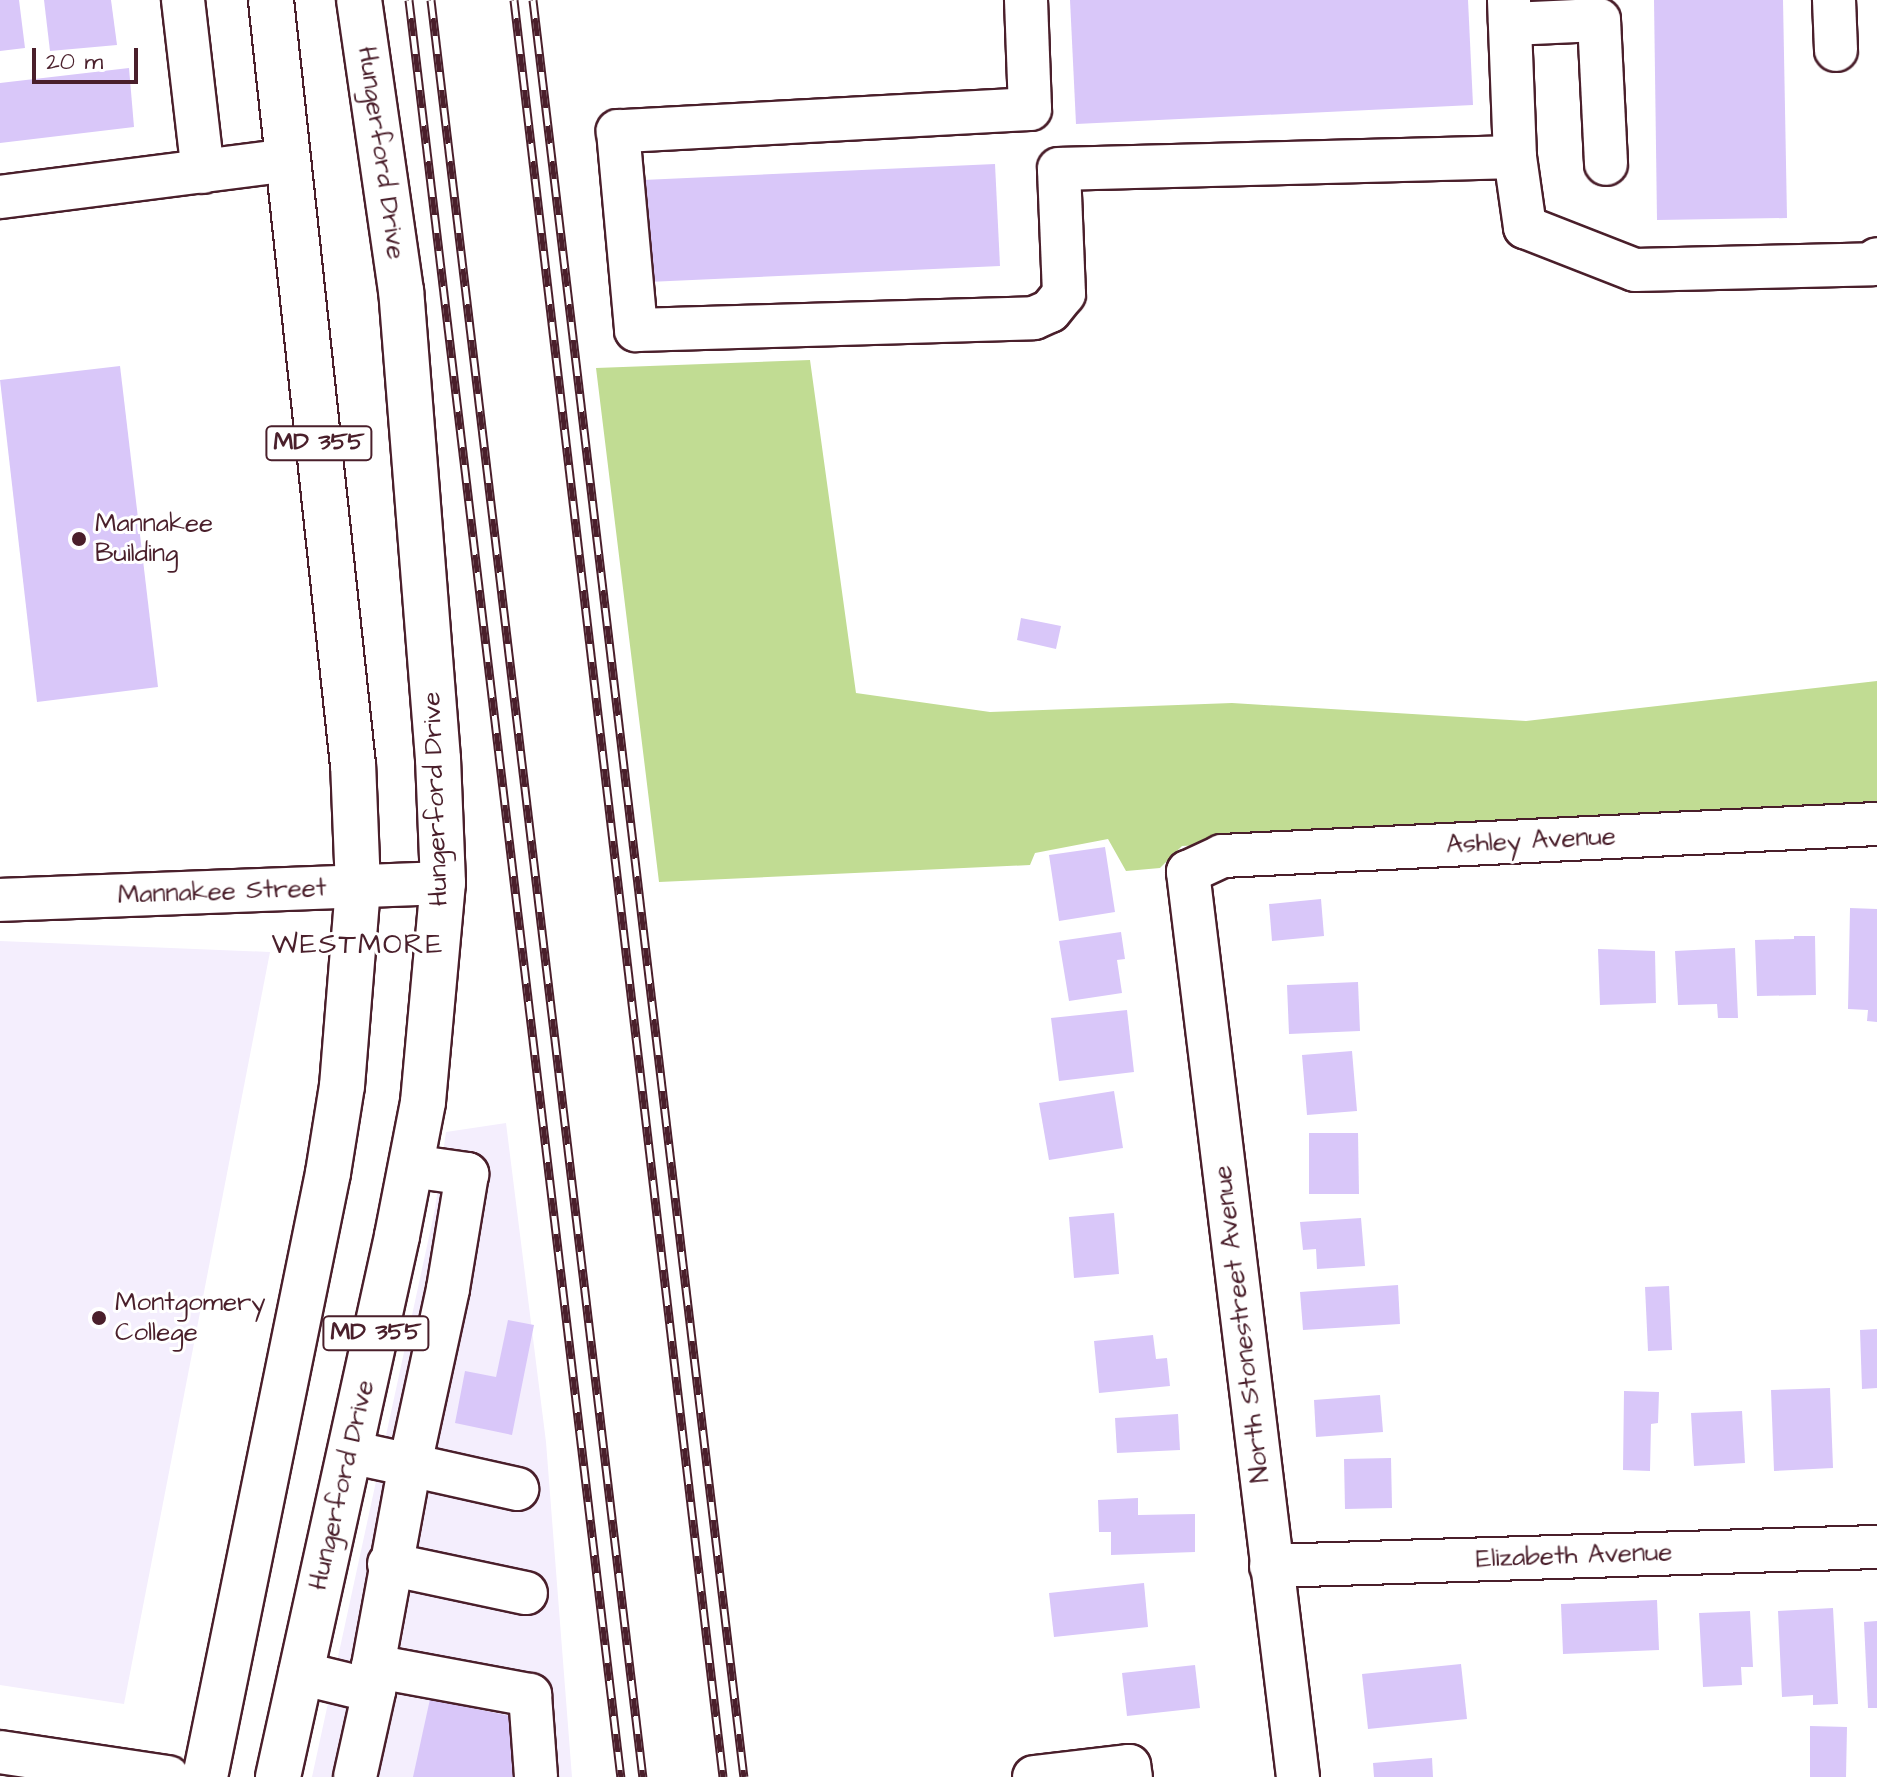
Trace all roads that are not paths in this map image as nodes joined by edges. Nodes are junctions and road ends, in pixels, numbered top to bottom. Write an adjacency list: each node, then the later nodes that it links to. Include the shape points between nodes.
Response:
1 (183, 0): 13 (street)
2 (271, 0): 10 (main road, MD 355)
3 (359, 0): 18 (main road, Hungerford Drive / MD 355, via 401,291)
4 (1026, 0): 8 (street)
5 (1834, 0): 7 (street)
6 (1510, 12): 9 (street); 11 (street, via 1599,20)
7 (1836, 50)
8 (1030, 109): 12 (street); 12 (street, via 618,131 636,330 1034,318 1050,311 1064,294)
9 (1515, 157): 12 (street); 15 (street, via 1525,227 1635,270 1873,264)
10 (289, 160): 13 (street); 19 (main road, MD 355, via 353,765)
11 (1606, 164)
12 (1059, 169)
13 (203, 172): 14 (street)
14 (0, 197)
15 (1877, 259)
16 (1877, 824): 17 (street, Ashley Avenue, via 1222,856)
17 (1188, 872): 27 (street, North Stonestreet Avenue)
18 (443, 883): 19 (street, Mannakee Street); 21 (main road, Hungerford Drive / MD 355, via 423,1102)
19 (358, 887): 20 (street, Mannakee Street); 33 (main road, MD 355, via 342,1086 328,1173)
20 (0, 900)
21 (411, 1166): 22 (main road, Hungerford Drive / MD 355); 23 (street, via 467,1174)
22 (350, 1452): 23 (street); 29 (main road, Hungerford Drive / MD 355)
23 (410, 1465): 24 (street); 26 (street)
24 (517, 1489)
25 (1877, 1547): 27 (street, Elizabeth Avenue)
26 (389, 1564): 28 (street); 30 (street)
27 (1271, 1566): 39 (street, North Stonestreet Avenue)
28 (526, 1593)
29 (300, 1673): 30 (street); 34 (main road, Hungerford Drive / MD 355)
30 (373, 1678): 35 (street); 36 (street, via 530,1695)
31 (0, 1752): 32 (street)
32 (168, 1777)
33 (205, 1777)
34 (278, 1777)
35 (355, 1777)
36 (536, 1777)
37 (1034, 1777): 38 (street, via 1129,1766)
38 (1131, 1777)
39 (1298, 1777)

